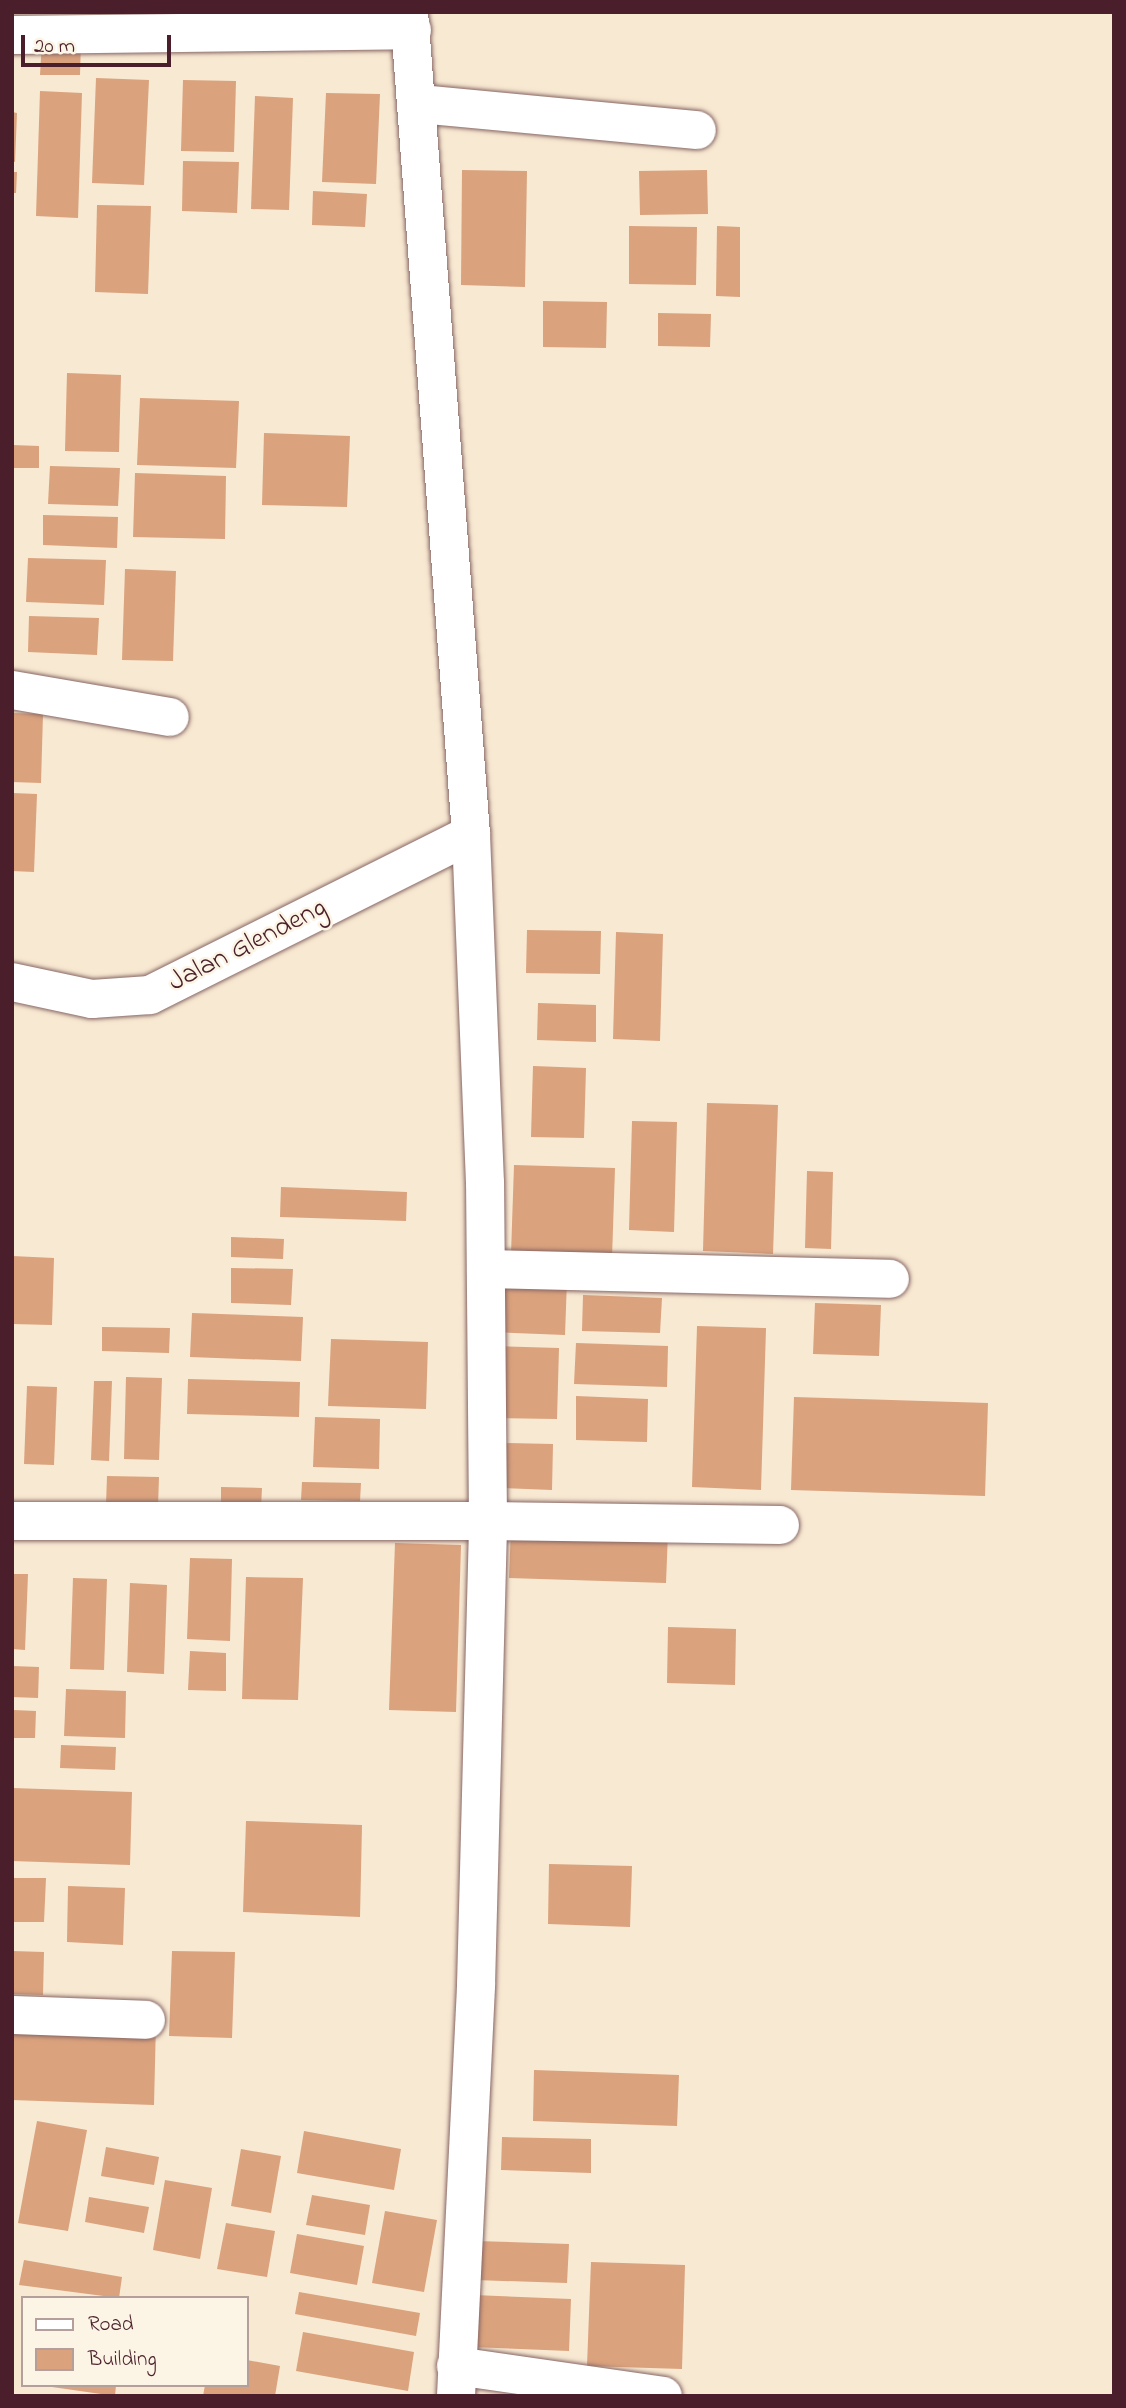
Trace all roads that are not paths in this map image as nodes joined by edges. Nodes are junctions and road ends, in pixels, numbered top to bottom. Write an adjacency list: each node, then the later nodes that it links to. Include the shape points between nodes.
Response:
1 (411, 21): 2 (street); 3 (street)
2 (12, 35)
3 (420, 104): 4 (street); 7 (street)
4 (696, 130)
5 (12, 690): 6 (street)
6 (170, 717)
7 (471, 834): 8 (street, Jalan Glendeng, via 150,995 92,999); 9 (street)
8 (12, 982)
9 (486, 1269): 10 (street); 12 (street)
10 (890, 1279)
11 (12, 1521): 12 (street)
12 (488, 1521): 13 (street); 16 (street, via 476,1985)
13 (780, 1525)
14 (12, 2015): 15 (street)
15 (146, 2020)
16 (456, 2381): 17 (street)
17 (663, 2396)

